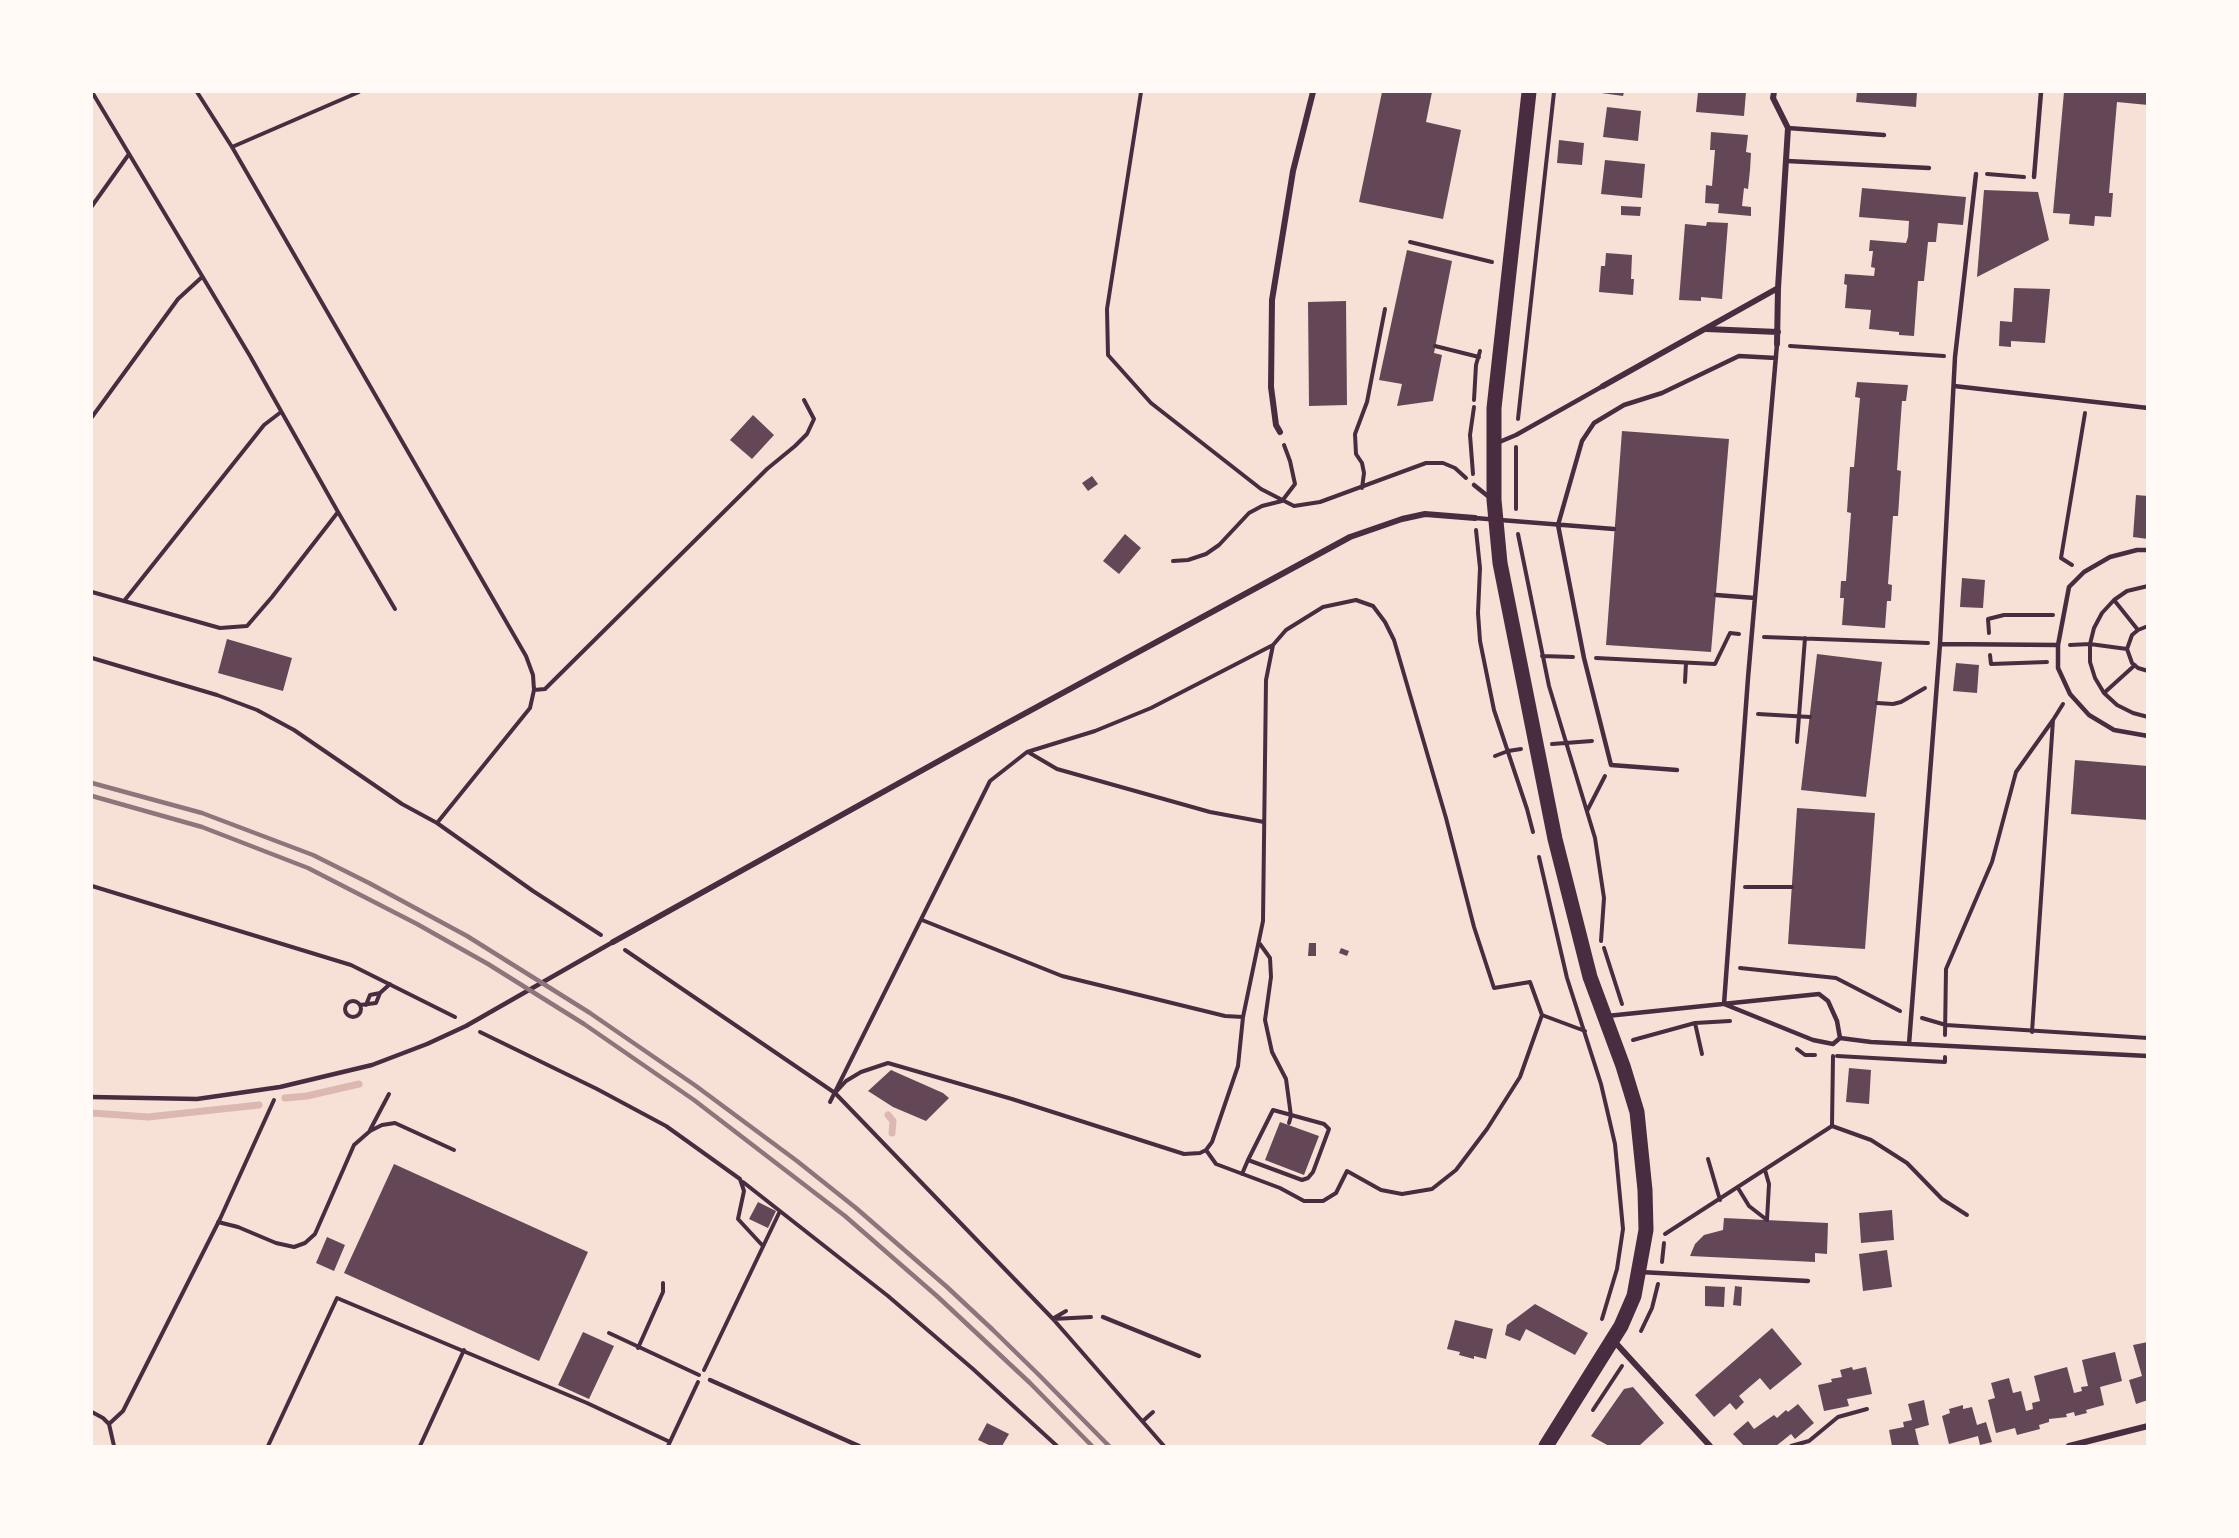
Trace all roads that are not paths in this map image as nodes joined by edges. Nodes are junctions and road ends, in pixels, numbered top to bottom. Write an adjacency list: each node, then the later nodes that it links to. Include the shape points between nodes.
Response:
1 (1314, 92): 19 (street, via 1293,171 1272,300 1271,387)
2 (1529, 92): 20 (main road)
3 (1774, 92): 5 (street, via 1773,98)
4 (2042, 92): 10 (lane)
5 (1788, 128): 6 (lane); 7 (street)
6 (1884, 135)
7 (1787, 161): 8 (lane); 11 (street)
8 (1929, 168)
9 (1976, 174): 17 (lane)
10 (2034, 177)
11 (1778, 288): 12 (street); 13 (street)
12 (1705, 329): 13 (street); 16 (street)
13 (1778, 332): 14 (street)
14 (1777, 344): 15 (lane)
15 (1776, 358): 25 (lane, via 1739,357 1662,393 1624,405 1594,423 1582,441); 29 (lane)
16 (1603, 386): 20 (lane)
17 (1954, 386): 18 (lane); 30 (lane)
18 (2148, 408)
19 (1280, 432)
20 (1493, 444): 22 (main road)
21 (1474, 484): 22 (lane)
22 (1494, 500): 24 (main road)
23 (1475, 518): 24 (lane); 34 (street, via 1425,514 1350,537)
24 (1497, 520): 25 (lane); 36 (main road, via 1500,562 1554,830 1590,977)
25 (1558, 525): 26 (lane); 33 (lane, via 1584,658 1611,765)
26 (1614, 529)
27 (2148, 550): 31 (lane, via 2110,557 2084,572 2069,587)
28 (1716, 595): 29 (lane)
29 (1755, 598): 35 (lane)
30 (1940, 644): 31 (lane); 38 (lane)
31 (2058, 645): 32 (lane, via 2058,668 2070,694 2089,715 2114,730)
32 (2148, 736)
33 (1677, 770)
34 (614, 942): 40 (lane, via 465,1026 372,1065 280,1087 197,1099)
35 (1724, 1004): 36 (lane); 37 (lane, via 1813,1040 1833,1044); 37 (lane, via 1819,994 1828,1001)
36 (1605, 1017): 41 (main road, via 1637,1112 1642,1148 1646,1230)
37 (1840, 1038): 38 (lane)
38 (1909, 1044): 39 (lane)
39 (2148, 1056)
40 (92, 1096)
41 (1639, 1272): 42 (lane); 44 (main road, via 1634,1296)
42 (1808, 1281)
43 (1103, 1317): 45 (lane)
44 (1613, 1340): 49 (main road); 50 (street)
45 (1199, 1356)
46 (710, 1380): 48 (lane)
47 (2148, 1426): 51 (street)
48 (859, 1446)
49 (1546, 1446)
50 (1710, 1446)
51 (2069, 1446)

